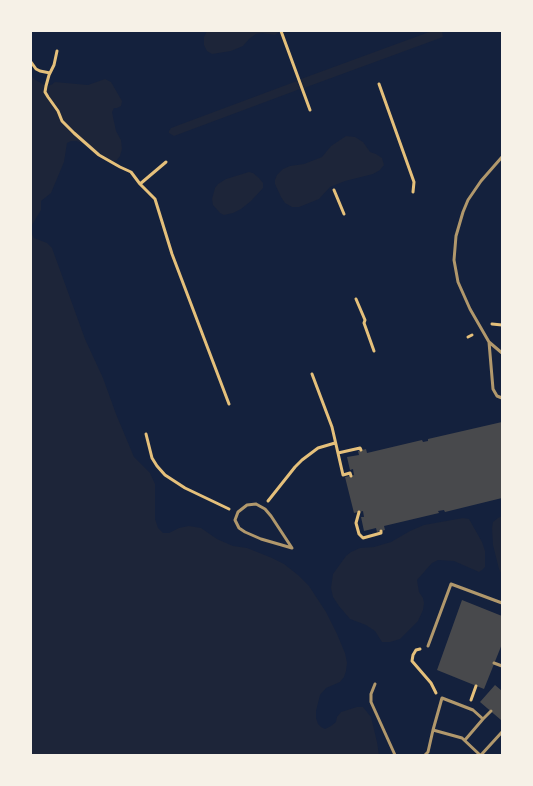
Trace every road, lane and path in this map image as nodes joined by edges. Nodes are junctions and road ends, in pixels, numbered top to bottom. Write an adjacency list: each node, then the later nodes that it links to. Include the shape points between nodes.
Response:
1 (281, 31): 6 (path)
2 (57, 51): 4 (path)
3 (31, 62): 4 (path, via 40,71)
4 (50, 73): 11 (path, via 46,92 62,121 99,155 131,172)
5 (379, 84): 13 (path, via 414,182)
6 (310, 110)
7 (502, 157): 10 (lane)
8 (166, 162): 11 (path)
9 (502, 162): 10 (lane)
10 (496, 164): 18 (lane, via 468,200 458,227 455,250 455,270 461,289)
11 (140, 184): 23 (path, via 155,200)
12 (334, 190): 14 (path)
13 (413, 192)
14 (344, 214)
15 (356, 299): 19 (path)
16 (492, 324): 17 (path)
17 (502, 324)
18 (489, 342): 20 (lane); 22 (lane, via 493,390)
19 (374, 351)
20 (502, 353)
21 (312, 374): 25 (path)
22 (502, 398)
23 (229, 404)
24 (146, 434): 30 (path, via 154,462 165,475)
25 (335, 443): 27 (path); 29 (path, via 318,448 302,460)
26 (361, 450): 27 (path)
27 (338, 454): 28 (path, via 343,475 350,473)
28 (351, 476)
29 (264, 508): 30 (lane, via 252,504); 30 (lane, via 292,548 261,539 239,528 235,520)
30 (238, 512)
31 (359, 512): 32 (path, via 356,523 363,538)
32 (380, 531)
33 (502, 603): 34 (lane, via 451,584)
34 (428, 646)
35 (416, 650): 38 (path, via 412,662)
36 (494, 663): 37 (lane)
37 (502, 666)
38 (432, 682)
39 (375, 684): 45 (lane, via 371,702)
40 (491, 711): 41 (lane)
41 (483, 719): 42 (lane, via 473,710 442,698); 44 (lane)
42 (433, 730): 44 (lane); 46 (lane)
43 (502, 732): 47 (lane)
44 (465, 740): 47 (lane)
45 (395, 755)
46 (425, 755)
47 (481, 755)

